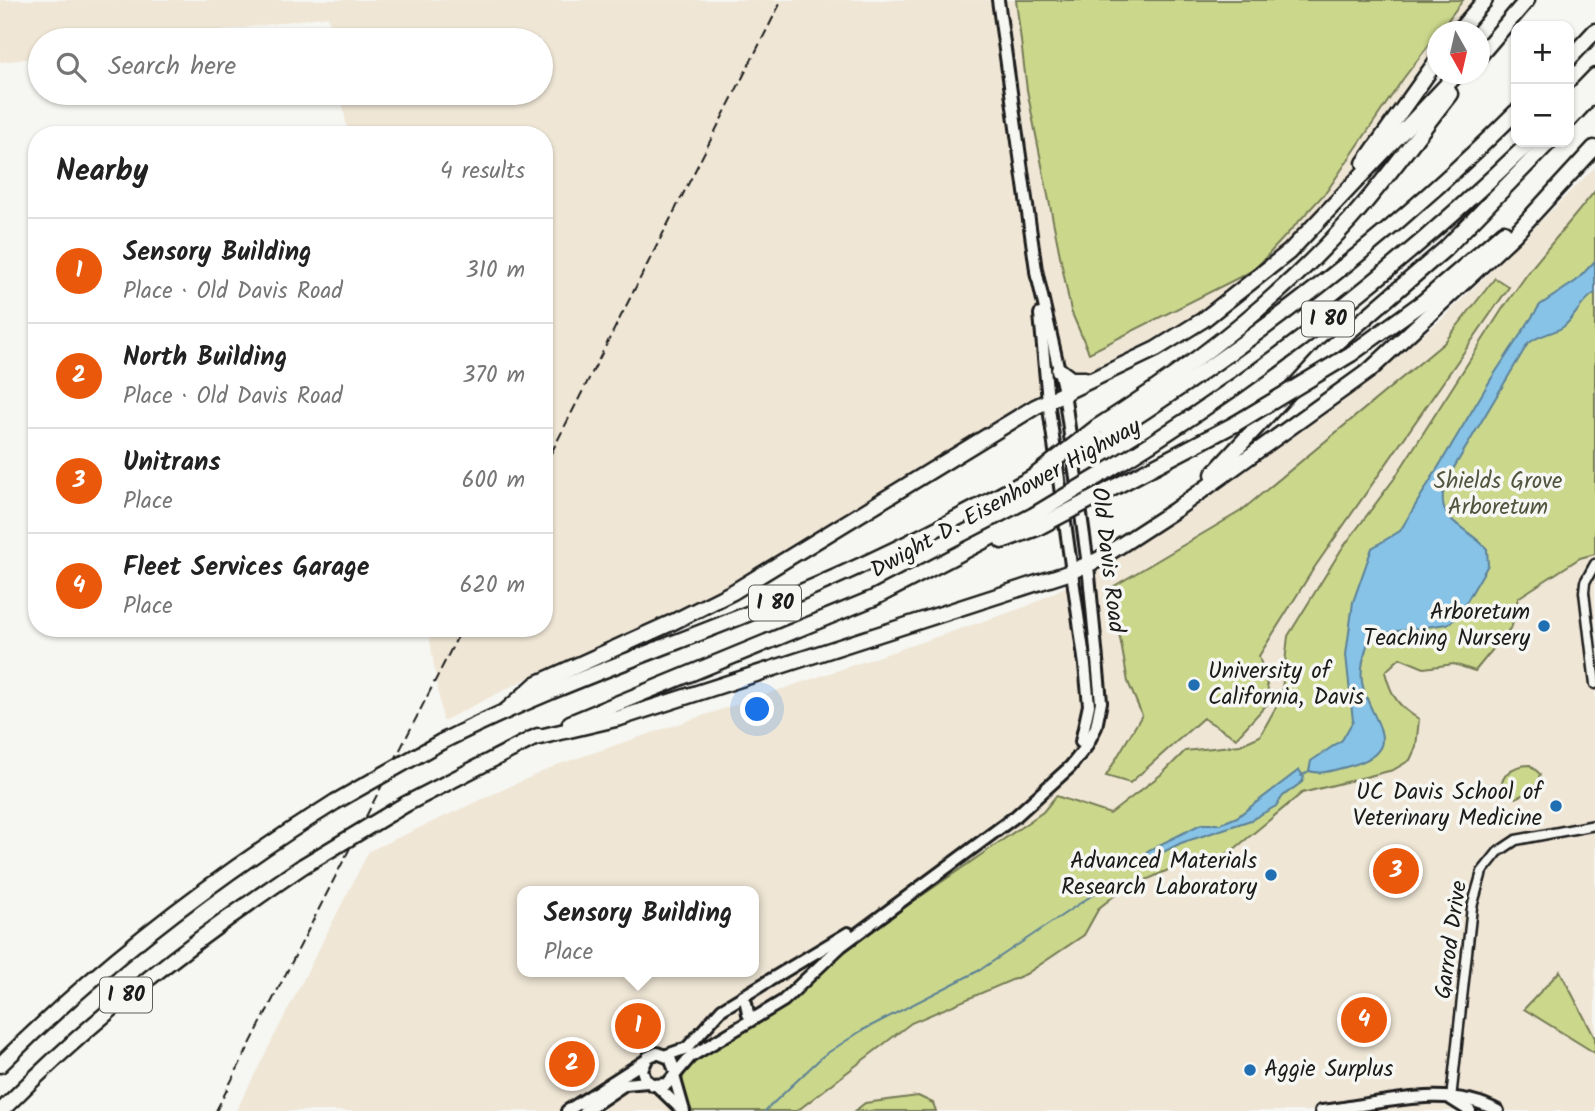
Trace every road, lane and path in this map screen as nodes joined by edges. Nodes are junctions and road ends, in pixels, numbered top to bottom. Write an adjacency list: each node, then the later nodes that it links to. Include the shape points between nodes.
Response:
1 (998, 0): 20 (street, Old Davis Road)
2 (1485, 0): 4 (highway)
3 (1527, 0): 6 (highway)
4 (1467, 21)
5 (1595, 31): 7 (highway)
6 (1490, 43)
7 (1574, 54)
8 (1427, 73): 19 (highway)
9 (1595, 76): 13 (highway)
10 (1447, 84): 19 (highway)
11 (1457, 84): 25 (highway, via 1359,210 1286,286 1204,355)
12 (1595, 92): 14 (highway)
13 (1574, 98)
14 (1574, 115)
15 (1511, 118): 25 (highway, Dwight D. Eisenhower Highway / I 80, via 1325,282 1220,360)
16 (1526, 147): 27 (highway, Dwight D. Eisenhower Highway / I 80, bridge, via 1429,237 1345,306 1239,386)
17 (1544, 147): 26 (highway, via 1469,226 1349,330 1226,462)
18 (1595, 148): 26 (highway, via 1514,235 1398,347); 27 (highway, bridge, via 1451,279 1351,354 1235,424 1111,489)
19 (1339, 198): 22 (highway, via 1289,252 1226,304 1156,349)
20 (1036, 270): 21 (street, Old Davis Road); 24 (street, Old Davis Road)
21 (1059, 370): 22 (highway, via 1071,379); 23 (street, Old Davis Road)
22 (1093, 379): 23 (highway)
23 (1064, 392): 24 (highway); 28 (street, Old Davis Road)
24 (1048, 401): 30 (street, Old Davis Road); 32 (highway, via 733,592 536,684)
25 (1098, 433): 32 (highway, Dwight D. Eisenhower Highway / I 80, bridge, via 1033,477 912,542 815,587)
26 (1161, 518): 28 (highway)
27 (1036, 521): 33 (highway, Dwight D. Eisenhower Highway / I 80, via 819,623)
28 (1088, 565): 30 (highway); 34 (street, Old Davis Road, via 1101,702 1096,727)
29 (1595, 565): 31 (street, via 1584,592)
30 (1072, 571): 33 (highway, via 620,718); 34 (street, Old Davis Road, via 1089,705 1086,733)
31 (1595, 684)
32 (508, 710): 45 (highway, Dwight D. Eisenhower Highway / I 80, bridge, via 335,802 202,891 89,983)
33 (531, 739): 50 (highway, Dwight D. Eisenhower Highway / I 80, bridge, via 406,804 219,921 148,976)
34 (1070, 766): 36 (street, Old Davis Road, via 973,850)
35 (1595, 825): 48 (street, Garrod Drive, via 1516,840 1498,852 1482,872 1472,907)
36 (887, 911): 37 (street, Old Davis Road); 39 (street, Old Davis Road, via 841,946)
37 (800, 963): 38 (street); 40 (street, Old Davis Road)
38 (784, 980): 39 (street); 41 (street)
39 (793, 994): 42 (street, Old Davis Road)
40 (733, 1002): 41 (street); 43 (street, Old Davis Road, via 715,1015 687,1048)
41 (746, 1003): 42 (street)
42 (754, 1018): 46 (street, Old Davis Road, via 694,1054)
43 (667, 1055): 44 (street, via 652,1054); 46 (street)
44 (645, 1061): 47 (street, via 642,1070); 51 (street)
45 (0, 1065)
46 (674, 1073): 47 (street, via 667,1084); 53 (street)
47 (653, 1084): 52 (street, via 625,1084); 53 (street)
48 (1451, 1100): 49 (street, via 1424,1098); 55 (street); 56 (street, via 1475,1101)
49 (1342, 1110): 54 (street)
50 (1, 1111)
51 (567, 1111)
52 (585, 1111)
53 (683, 1111)
54 (1321, 1111)
55 (1470, 1111)
56 (1498, 1111)

